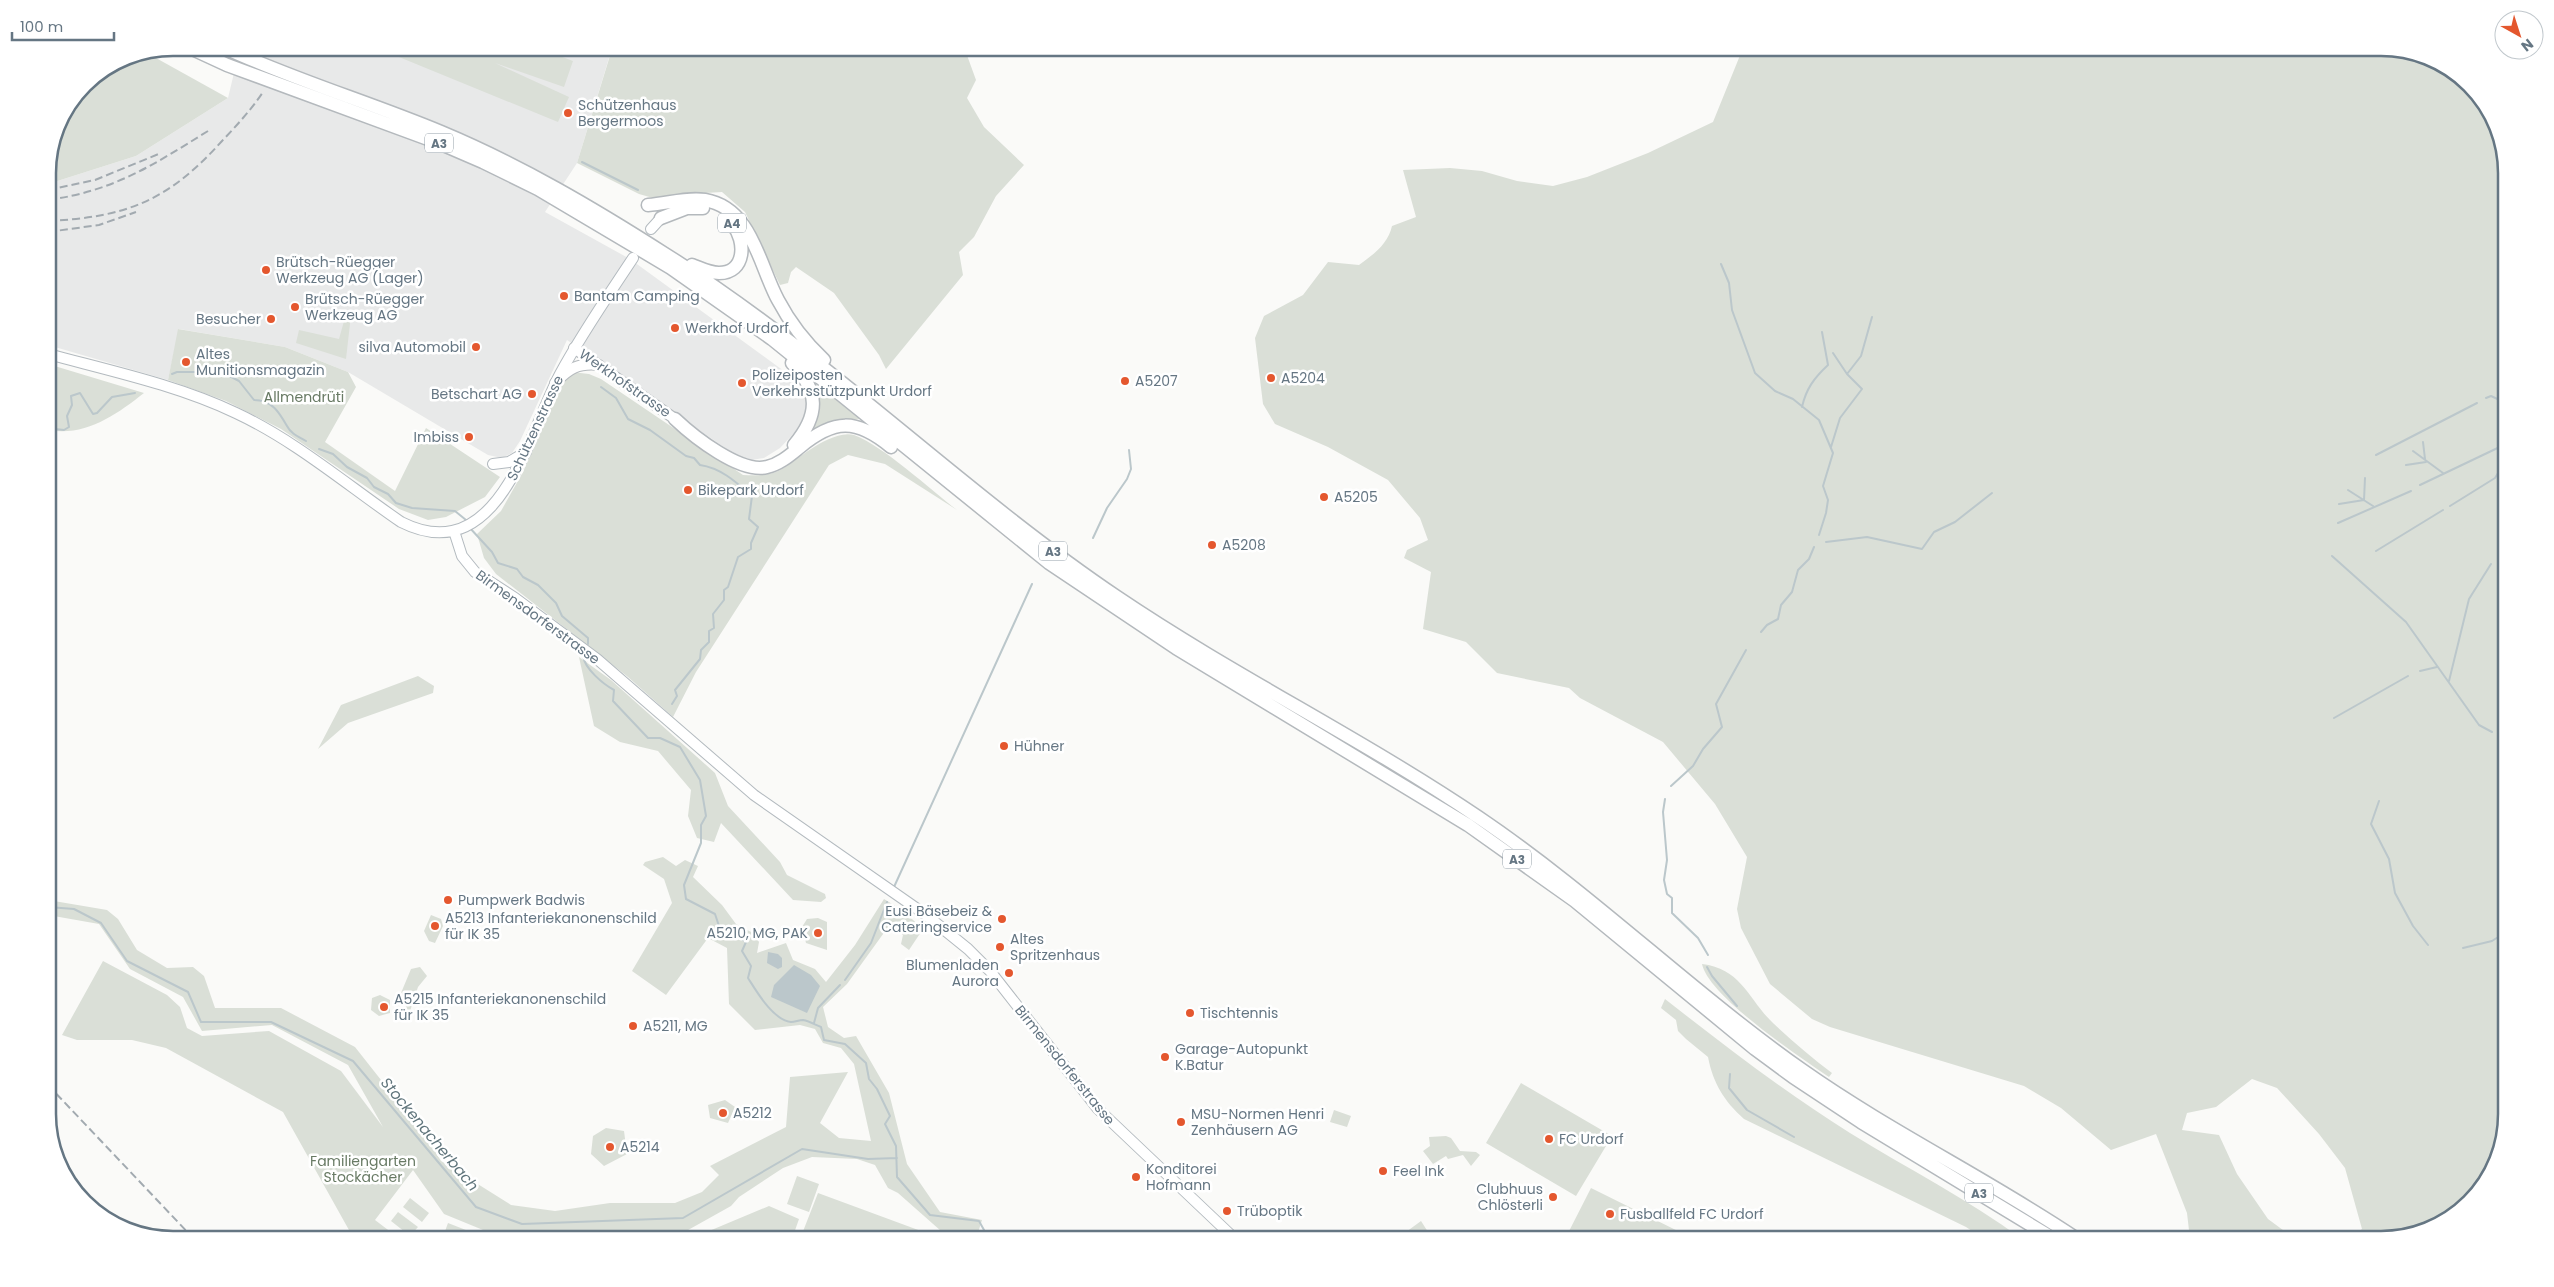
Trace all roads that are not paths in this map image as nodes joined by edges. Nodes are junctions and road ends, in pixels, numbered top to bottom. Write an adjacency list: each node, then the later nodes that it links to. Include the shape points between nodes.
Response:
1 (209, 57): 9 (highway, A3, via 439,143 511,175 623,239)
2 (245, 57): 7 (highway, A3, via 409,119 490,154 583,203)
3 (690, 200): 4 (highway, A4); 5 (highway, via 669,209); 14 (highway, A4, via 718,204 739,219 750,235 772,290 792,324 816,352 861,392)
4 (648, 205)
5 (661, 218): 6 (main road); 7 (highway, A4, via 687,208 716,211 731,222 743,244 740,259 725,272 709,271)
6 (651, 229)
7 (668, 256): 14 (highway, A3, via 779,334)
8 (632, 258): 10 (main road, Schützenstrasse)
9 (743, 318): 16 (highway, via 807,380 813,405); 19 (highway, A3)
10 (574, 348): 12 (main road, Werkhofstrasse); 13 (main road, Schützenstrasse)
11 (57, 357): 20 (main road, via 191,395 230,410 282,439 401,522 423,531)
12 (600, 365): 13 (main road, via 572,367); 15 (main road, Werkhofstrasse)
13 (555, 383): 17 (main road, Schützenstrasse)
14 (872, 408): 23 (highway, A3, via 1006,516 1115,595 1223,664 1388,760 1514,842 1800,1069)
15 (675, 419): 16 (highway, via 732,457 749,463 774,460)
16 (806, 436): 19 (highway, via 832,427 858,427 880,438 920,471)
17 (526, 452): 18 (main road, via 510,462); 20 (main road, Schützenstrasse, via 503,494 474,521)
18 (493, 464)
19 (936, 473): 22 (highway, A3, via 1049,563 1137,623 1420,793 1499,846 1575,901 1756,1049 1824,1099)
20 (457, 530): 21 (main road, Birmensdorferstrasse, via 462,556 475,572 597,659 754,795 943,928 982,962 1098,1109)
21 (1226, 1231)
22 (2039, 1231)
23 (2062, 1231)

